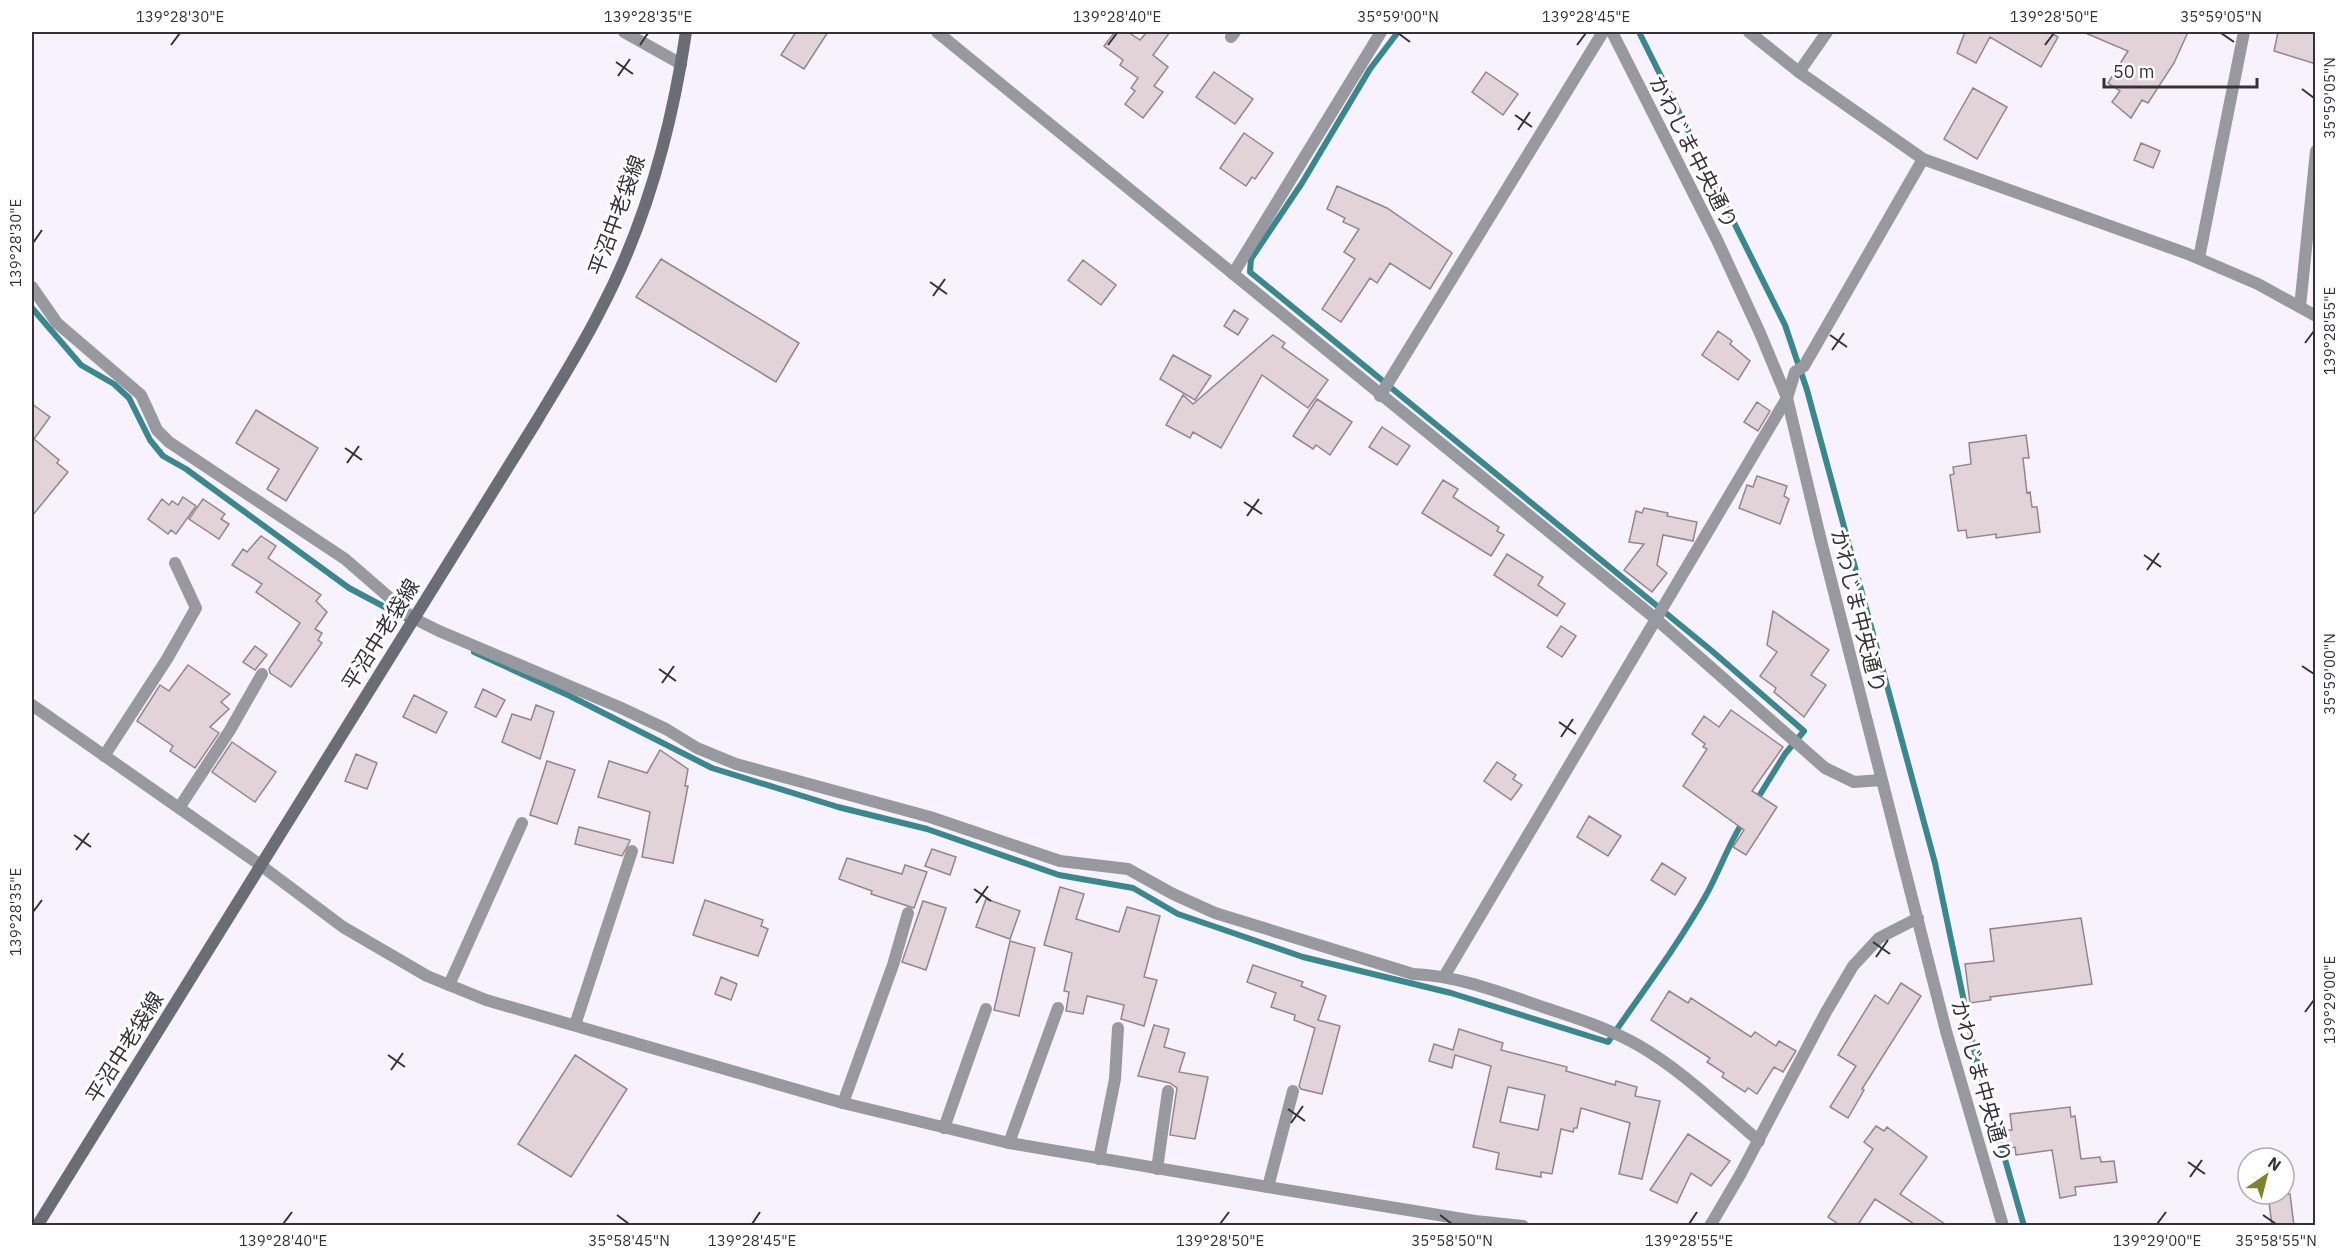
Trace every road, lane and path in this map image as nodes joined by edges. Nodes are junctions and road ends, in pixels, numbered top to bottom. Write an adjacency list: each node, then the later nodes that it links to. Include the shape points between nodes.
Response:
1 (624, 32): 10 (street)
2 (686, 32): 10 (main road, 平沼中老袋線)
3 (937, 32): 15 (street)
4 (1381, 32): 15 (street)
5 (1603, 32): 19 (street)
6 (1612, 32): 20 (street, かわじま中央通り, via 1717,240)
7 (1749, 32): 11 (street)
8 (1827, 32): 11 (street)
9 (2244, 32): 14 (street)
10 (681, 64): 22 (main road, 平沼中老袋線, via 644,204 601,309 536,422)
11 (1799, 72): 13 (street)
12 (2316, 151): 17 (street)
13 (1923, 159): 14 (street); 20 (street, via 1799,369)
14 (2199, 258): 17 (street)
15 (1233, 274): 19 (street)
16 (32, 287): 22 (street, via 57,322 141,395 157,430 170,442 345,559)
17 (2300, 307): 18 (street)
18 (2316, 316)
19 (1380, 396): 23 (street)
20 (1787, 398): 23 (street); 27 (street, かわじま中央通り)
21 (175, 563): 26 (street, via 196,608)
22 (413, 618): 31 (main road, 平沼中老袋線); 34 (street, via 619,707 697,748 754,770 930,817 1060,861 1128,869 1215,913 1413,974)
23 (1656, 619): 27 (street, via 1825,768 1854,782); 34 (street)
24 (262, 674): 28 (street)
25 (32, 705): 26 (street)
26 (104, 756): 28 (street)
27 (1881, 780): 33 (street, かわじま中央通り)
28 (179, 808): 31 (street)
29 (522, 823): 35 (street)
30 (632, 851): 38 (street)
31 (259, 864): 35 (street, via 343,927); 50 (main road, 平沼中老袋線)
32 (908, 913): 42 (street)
33 (1918, 918): 44 (street, via 1879,938 1853,966); 53 (street, かわじま中央通り, via 1946,1031)
34 (1444, 975): 44 (street, via 1602,1027 1638,1045 1692,1082)
35 (449, 985): 38 (street, via 486,1000)
36 (1058, 1008): 45 (street)
37 (986, 1009): 43 (street)
38 (575, 1025): 42 (street)
39 (1118, 1028): 46 (street, via 1115,1079)
40 (1168, 1091): 47 (street)
41 (1293, 1091): 48 (street)
42 (843, 1103): 43 (street)
43 (944, 1128): 45 (street)
44 (1759, 1141): 52 (street)
45 (1009, 1143): 46 (street)
46 (1099, 1159): 47 (street)
47 (1156, 1168): 48 (street)
48 (1268, 1187): 49 (street)
49 (1474, 1223): 51 (street)
50 (37, 1226)
51 (1523, 1226)
52 (1710, 1226)
53 (2003, 1226)

